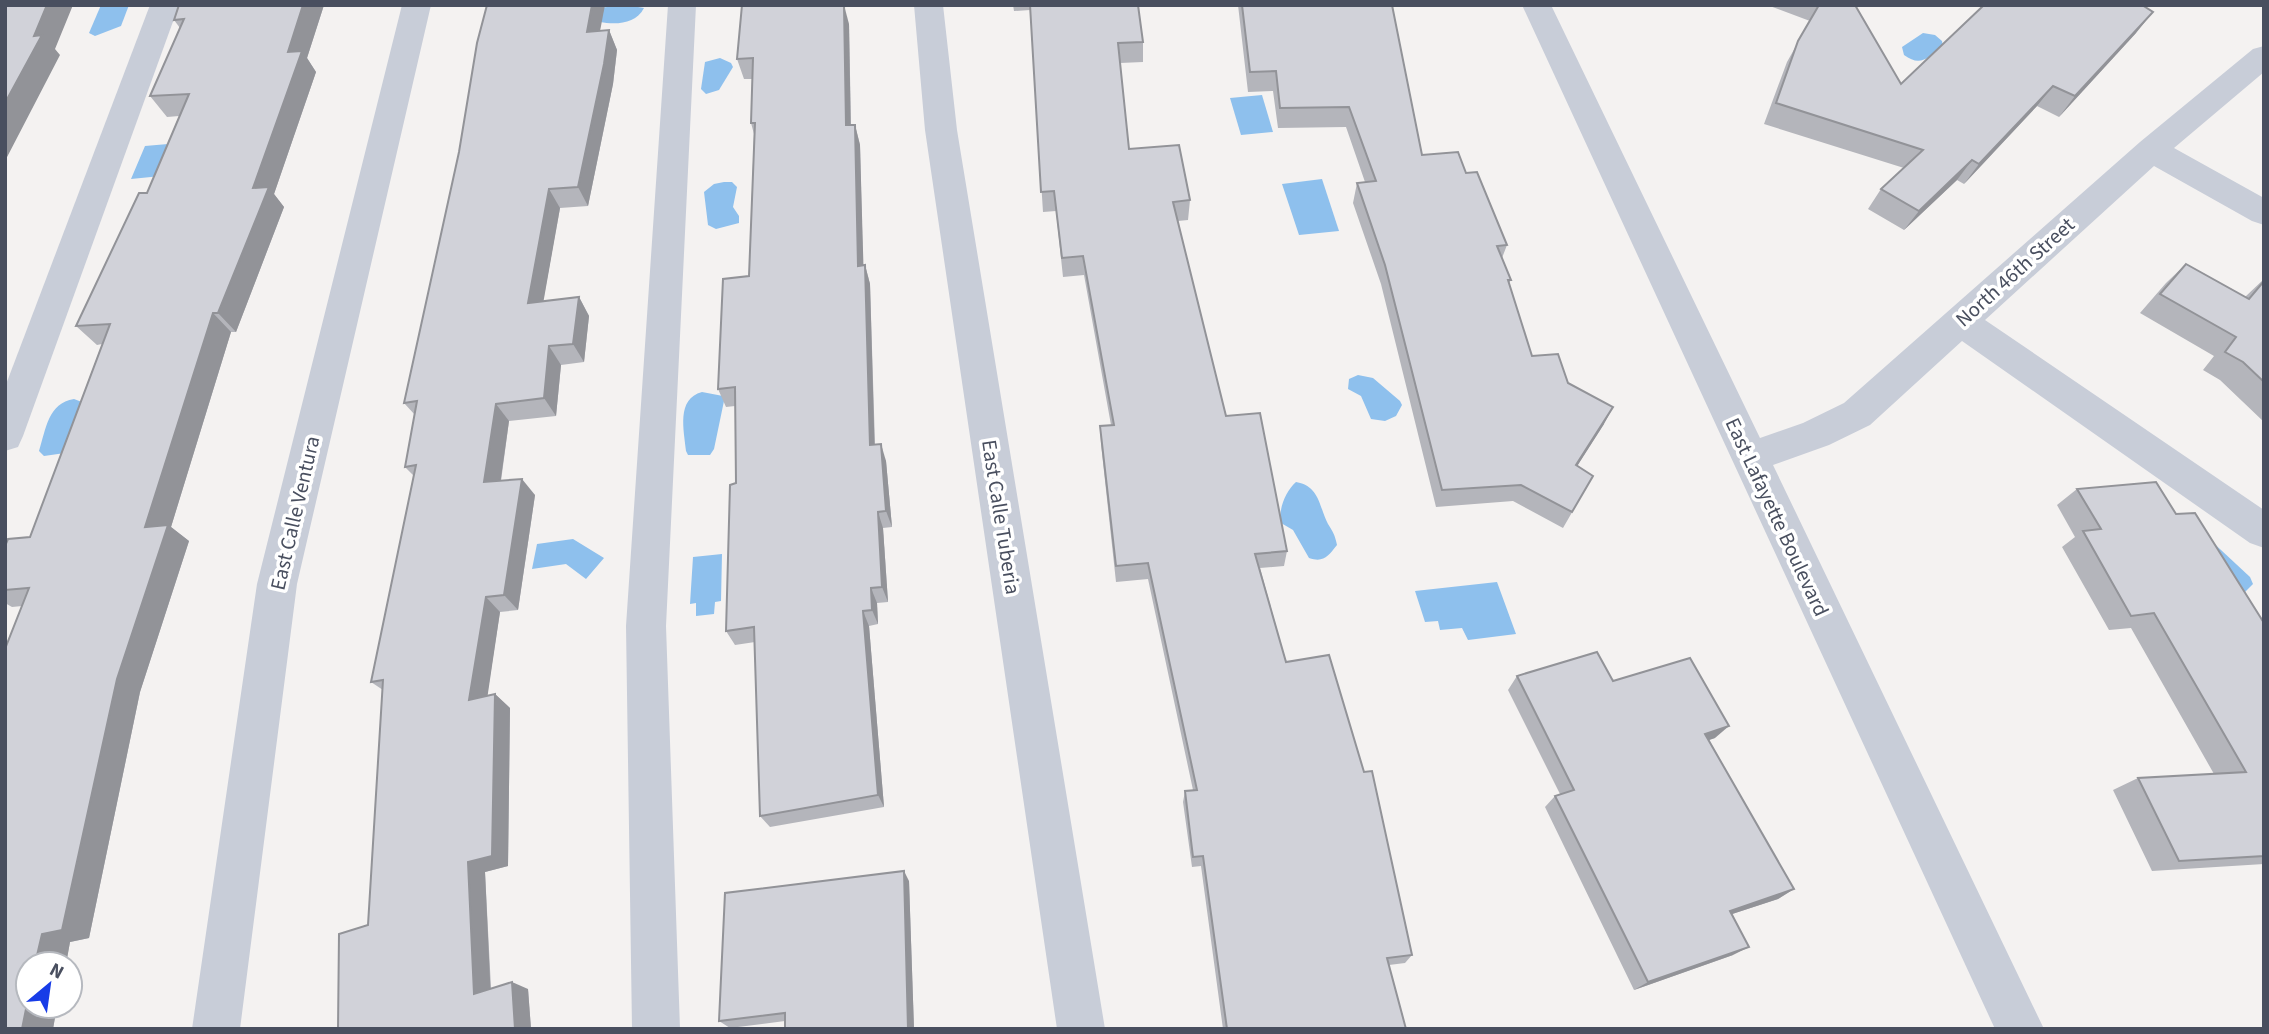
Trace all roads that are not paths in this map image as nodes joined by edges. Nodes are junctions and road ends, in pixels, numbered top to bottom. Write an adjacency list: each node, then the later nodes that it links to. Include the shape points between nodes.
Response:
1 (165, 5): 10 (street)
2 (417, 5): 13 (street, East Calle Ventura, via 277,584)
3 (682, 5): 14 (street, via 646,626)
4 (928, 5): 15 (street, East Calle Tuberia, via 941,130)
5 (1536, 5): 11 (street, East Lafayette Boulevard)
6 (2264, 56): 7 (street, North 46th Street)
7 (2151, 150): 8 (street); 9 (street, North 46th Street)
8 (2264, 213)
9 (1960, 321): 11 (street, North 46th Street, via 1857,414); 12 (street)
10 (5, 436)
11 (1749, 458): 16 (street, East Lafayette Boulevard)
12 (2264, 531)
13 (216, 1029)
14 (656, 1029)
15 (1081, 1029)
16 (2020, 1029)

